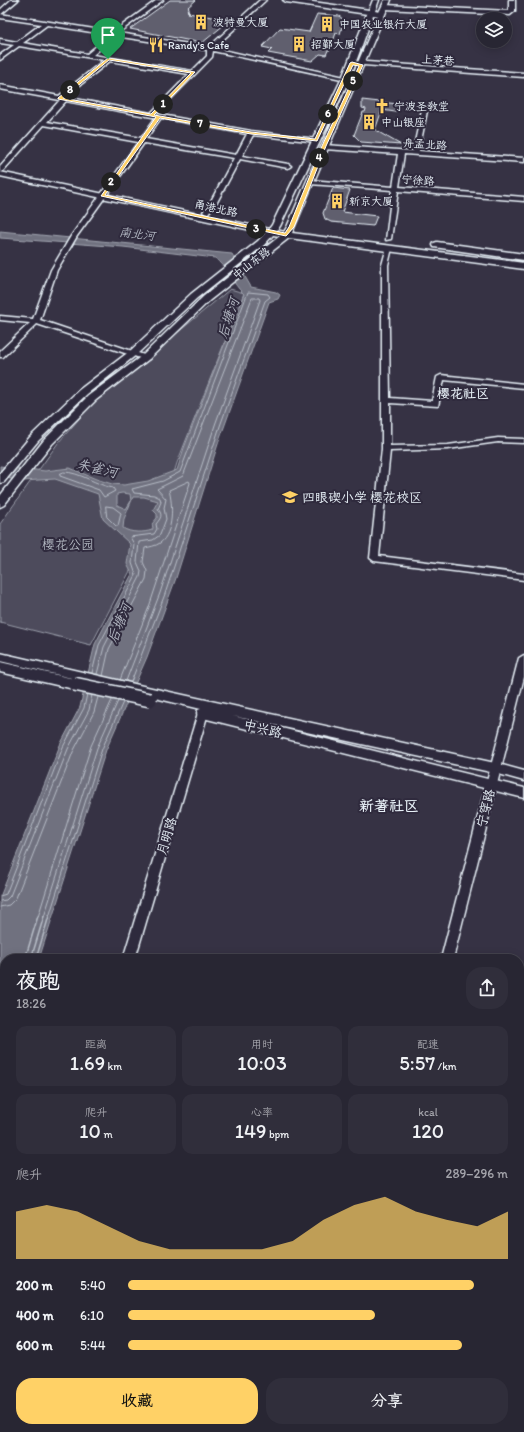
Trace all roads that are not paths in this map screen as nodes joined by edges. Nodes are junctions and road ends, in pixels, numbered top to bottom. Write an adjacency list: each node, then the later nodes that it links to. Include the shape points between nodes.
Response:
1 (15, 0): 11 (main road)
2 (160, 0): 13 (street)
3 (263, 0): 16 (street)
4 (286, 0): 8 (main road)
5 (299, 0): 8 (street)
6 (376, 0): 10 (main road, 中山东路)
7 (512, 0): 9 (street, via 510,13)
8 (307, 3): 10 (main road)
9 (385, 7): 10 (main road); 21 (main road, 中山东路)
10 (371, 13): 20 (main road, 中山东路)
11 (0, 14): 12 (street)
12 (46, 23): 13 (street); 15 (street)
13 (114, 34): 16 (street); 17 (street)
14 (0, 41): 15 (street)
15 (19, 44): 17 (street); 18 (street)
16 (210, 49): 22 (street, via 210,56); 24 (street)
17 (89, 55): 19 (street)
18 (0, 58)
19 (108, 59): 22 (street); 26 (street)
20 (352, 63): 21 (street, 上茅巷); 24 (main road, 中山东路)
21 (361, 65): 23 (street, 上茅巷); 34 (main road, 中山东路)
22 (193, 73): 28 (street)
23 (524, 75)
24 (346, 78): 33 (main road, 中山东路)
25 (0, 87): 26 (street)
26 (62, 99): 28 (street); 30 (street)
27 (425, 106): 36 (street)
28 (152, 115): 29 (street)
29 (159, 117): 31 (street); 32 (street)
30 (42, 123): 32 (street); 40 (street)
31 (251, 133): 33 (street); 37 (street)
32 (141, 140): 37 (street); 43 (street)
33 (316, 140): 46 (main road, 中山东路)
34 (324, 146): 35 (street, 舟孟北路); 41 (main road, 中山东路)
35 (401, 152): 36 (street, 舟孟北路); 42 (street)
36 (416, 153): 38 (street, 舟孟北路)
37 (238, 157): 39 (street); 45 (street)
38 (524, 160)
39 (288, 166)
40 (0, 171): 43 (main road, 甬港北路)
41 (310, 182): 42 (street, 宁徐路); 47 (main road, 中山东路)
42 (396, 188): 44 (street, 宁徐路); 48 (street)
43 (104, 193): 45 (main road, 甬港北路); 46 (main road, 甬港北路); 55 (street, via 73,237 54,270)
44 (524, 199)
45 (206, 212): 46 (main road, 甬港北路)
46 (274, 229): 47 (main road, 甬港北路); 51 (main road, 中山东路)
47 (289, 231): 48 (main road, 甬港北路); 48 (main road, 甬港北路); 51 (main road, 中山东路)
48 (385, 240): 52 (main road, 甬港北路); 60 (street)
49 (426, 244): 50 (main road)
50 (524, 257)
51 (244, 262): 53 (main road, 中山东路)
52 (524, 266)
53 (223, 279): 56 (main road, 中山东路, via 194,296); 58 (main road, 中山东路)
54 (0, 318): 55 (street)
55 (36, 321): 56 (street); 57 (street)
56 (133, 353): 58 (street); 63 (main road, 中山东路, via 83,392 34,439)
57 (0, 355)
58 (146, 357): 64 (main road, 中山东路, via 92,398 48,442)
59 (524, 386): 60 (street, via 441,377 435,404)
60 (386, 400): 62 (street)
61 (524, 441): 62 (street, via 498,440 448,447)
62 (386, 449): 65 (street, via 374,558)
63 (0, 480)
64 (0, 503)
65 (524, 577)
66 (0, 657): 69 (main road, 中兴路)
67 (524, 658): 72 (street, 宁穿路)
68 (0, 667): 69 (main road, 中兴路)
69 (76, 679): 70 (main road, 中兴路, bridge)
70 (153, 697): 71 (main road, 中兴路); 72 (main road, 中兴路)
71 (204, 714): 74 (main road, 中兴路); 76 (street, 月明路)
72 (495, 768): 73 (main road, 中兴路); 74 (street, 宁穿路)
73 (524, 776)
74 (491, 785): 75 (main road, 中兴路); 77 (street, 宁穿路)
75 (524, 794)
76 (131, 954)
77 (448, 954)

